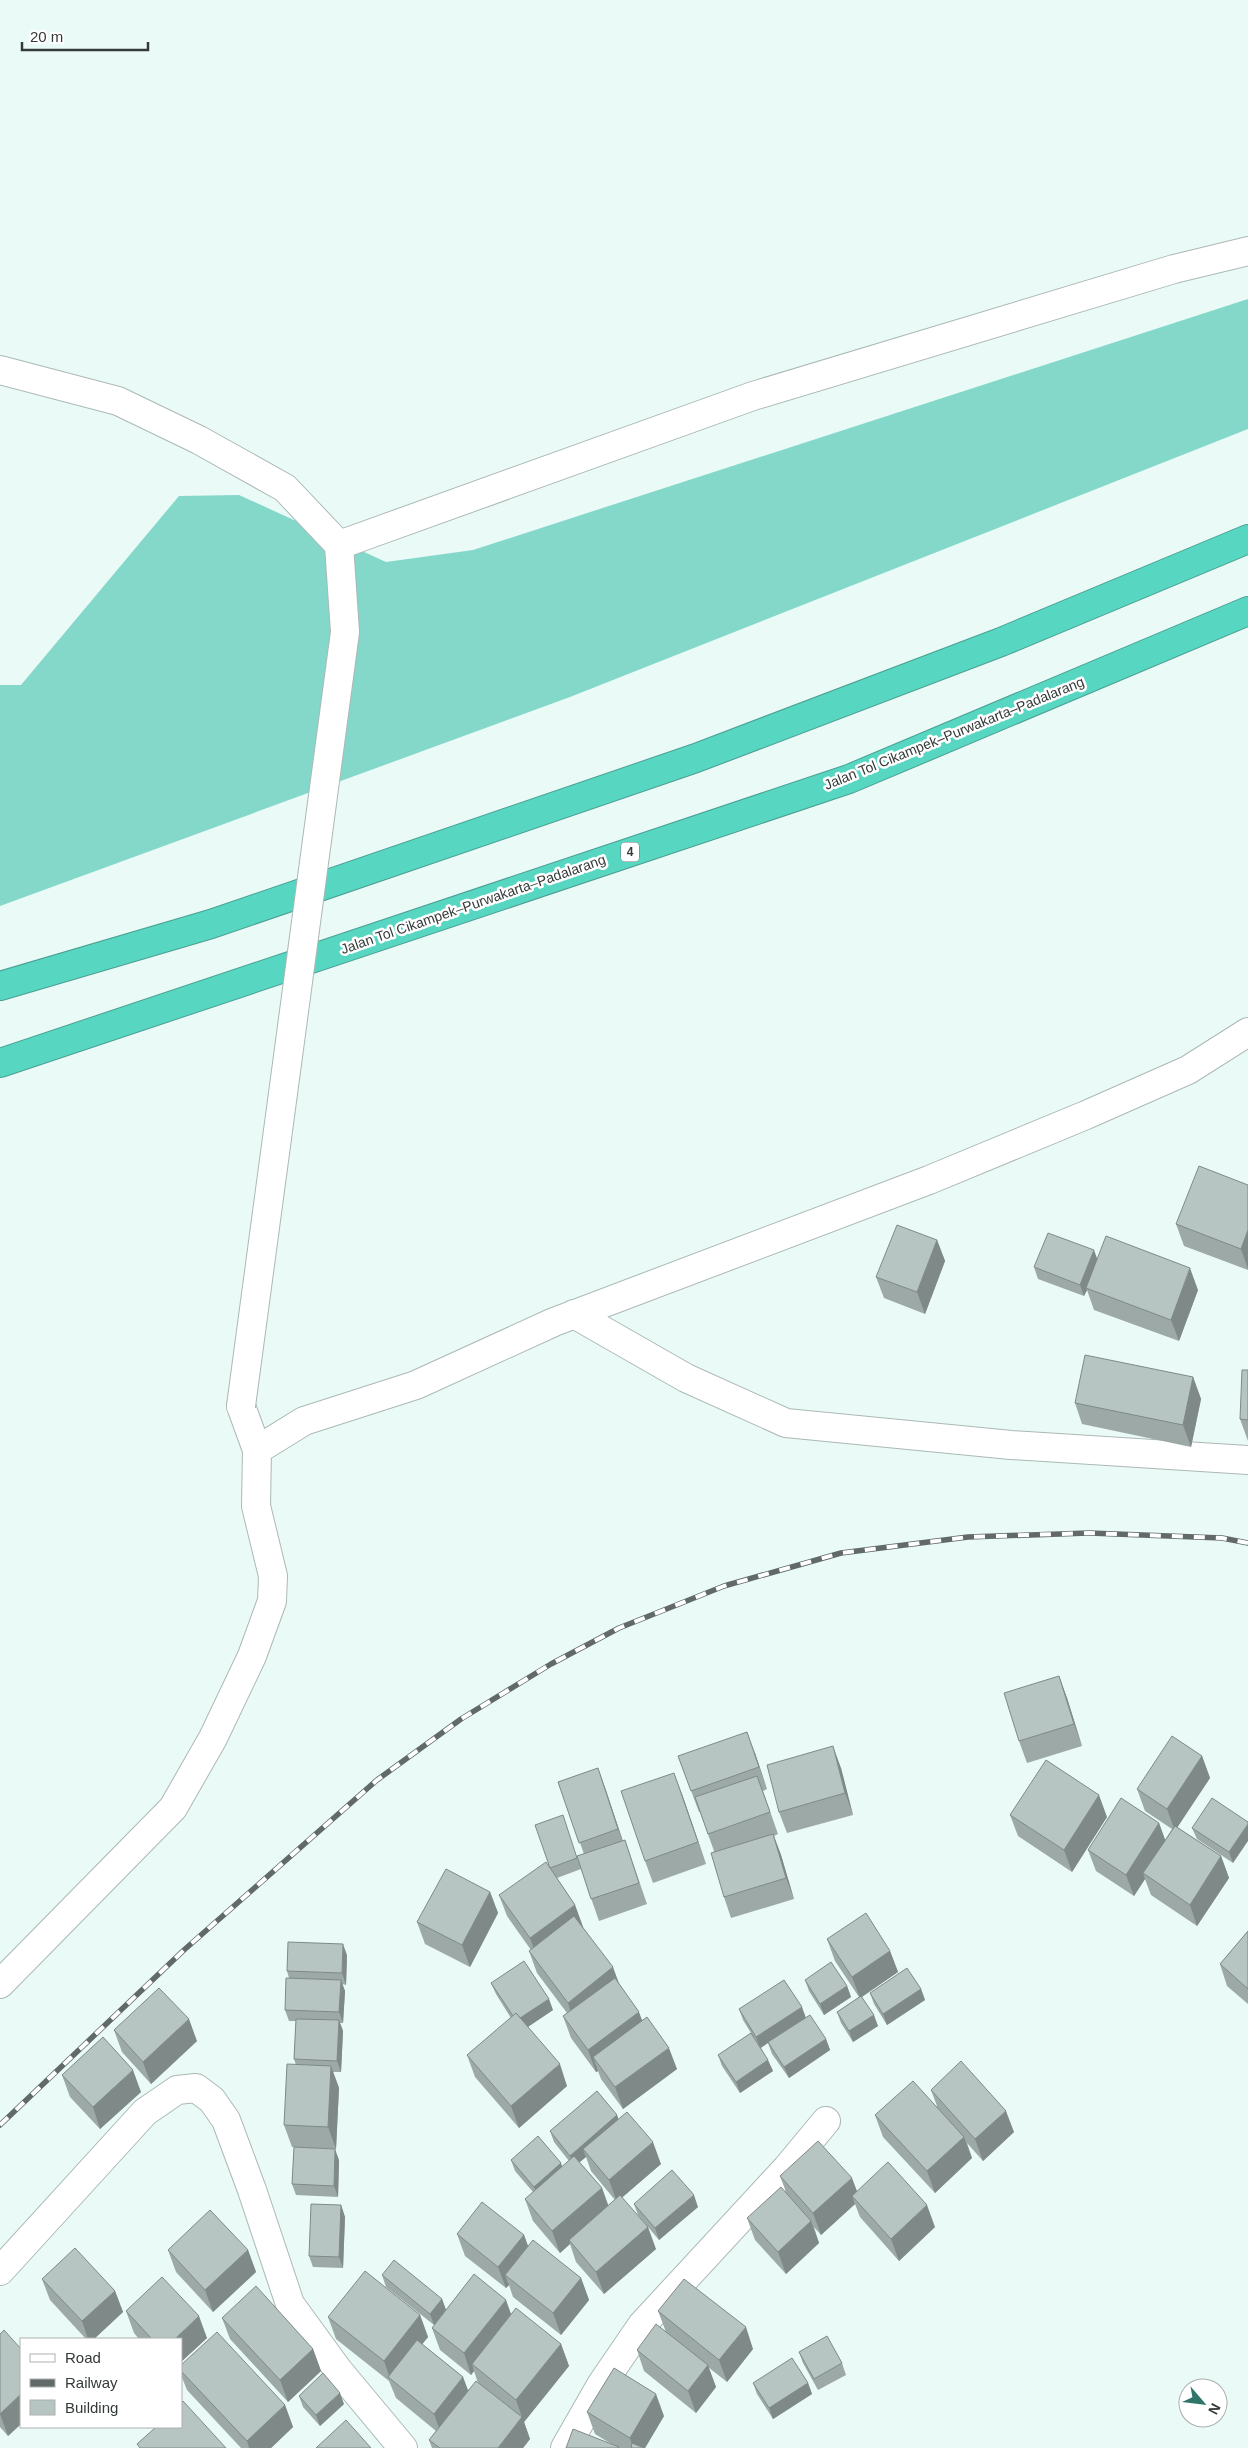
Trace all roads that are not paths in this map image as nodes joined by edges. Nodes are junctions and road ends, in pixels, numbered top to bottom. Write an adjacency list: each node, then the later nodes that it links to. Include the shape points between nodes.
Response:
1 (1248, 251): 4 (street, via 1174,269 753,396)
2 (0, 370): 4 (street, via 118,402 199,440 285,488)
3 (1248, 538): 6 (highway, via 1001,642 696,758 212,924)
4 (339, 545): 10 (street, bridge, via 345,632 241,1406)
5 (1248, 611): 8 (highway, Jalan Tol Cikampek–Purwakarta–Padalarang / 4, via 849,779)
6 (0, 986)
7 (1248, 1032): 9 (street, via 1188,1070 1086,1115 929,1180)
8 (0, 1063)
9 (574, 1314): 10 (street, via 416,1385 304,1421); 11 (street, via 686,1378 786,1423 1011,1445)
10 (257, 1450): 12 (street, via 256,1506 273,1576 272,1601 252,1656 213,1738 173,1808)
11 (1248, 1460)
12 (0, 1984)
13 (826, 2121): 16 (street, via 787,2168 642,2325 601,2385)
14 (0, 2271): 15 (street, via 146,2112 177,2090 196,2088 212,2100 226,2120 290,2304 338,2370)
15 (404, 2448)
16 (565, 2448)

